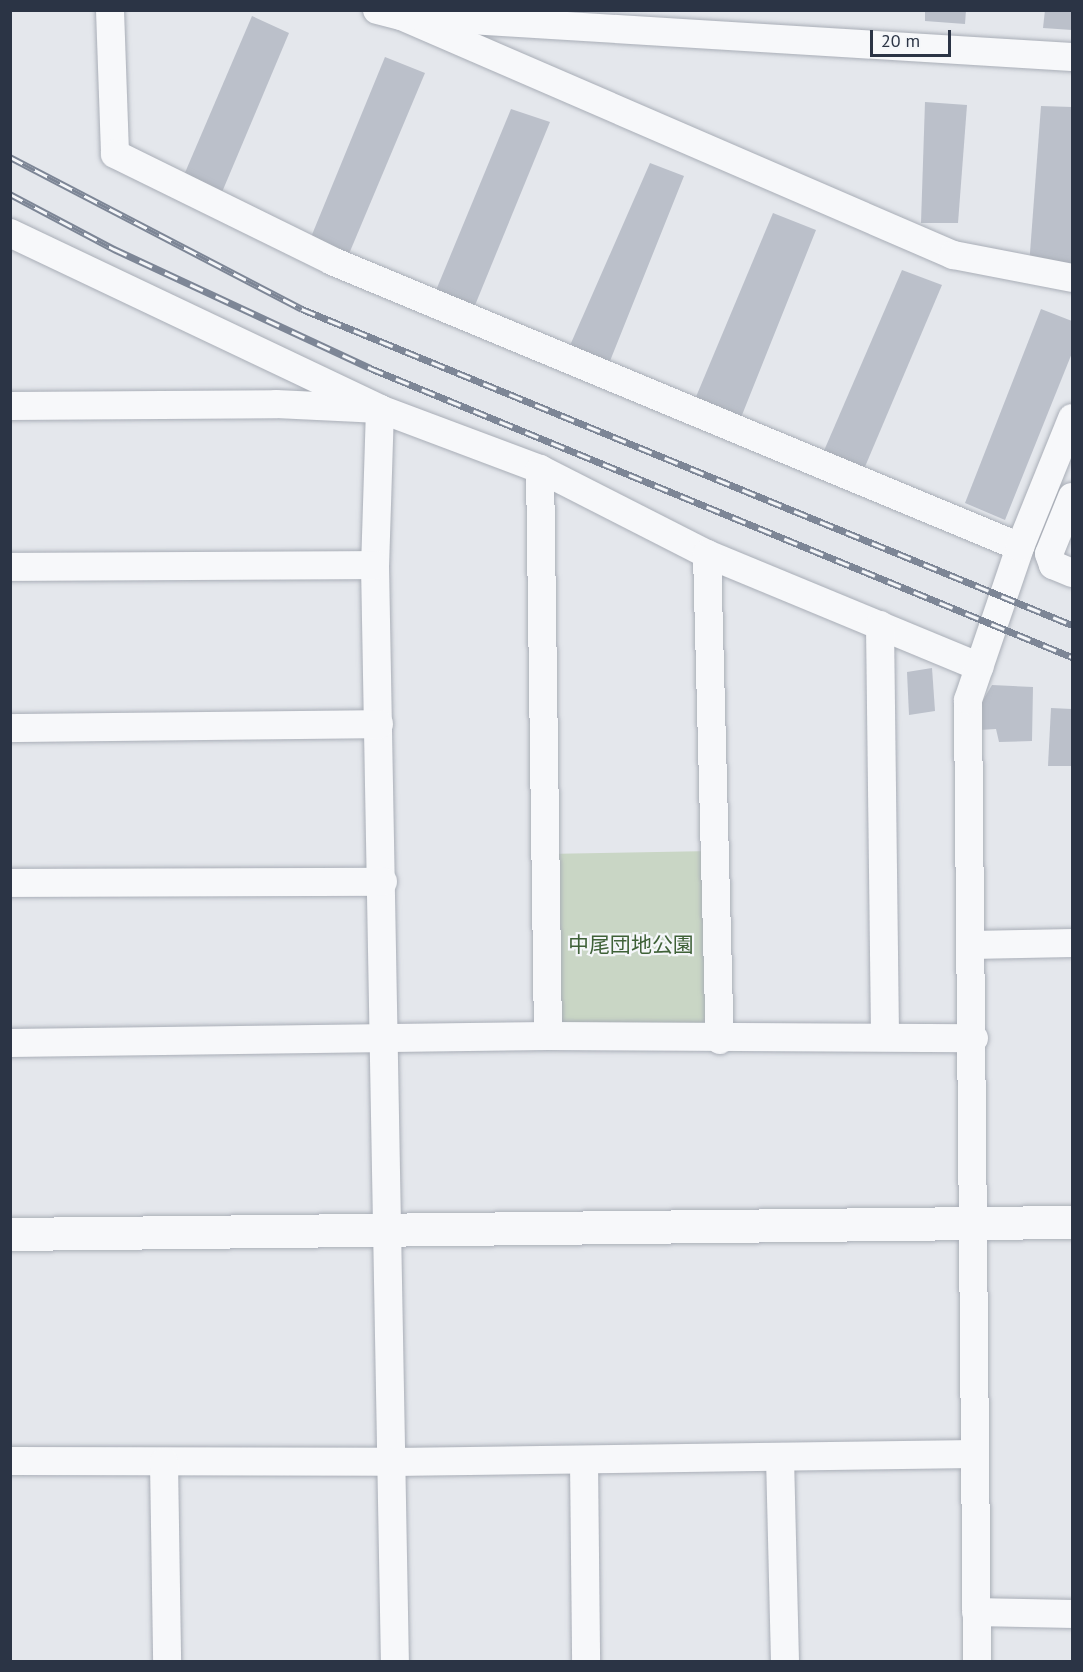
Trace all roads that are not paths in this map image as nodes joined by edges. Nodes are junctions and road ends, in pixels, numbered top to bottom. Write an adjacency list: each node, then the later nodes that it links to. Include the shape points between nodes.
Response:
1 (110, 10): 13 (street, via 115,154 332,261)
2 (389, 13): 3 (street); 5 (street, via 953,255)
3 (1072, 57)
4 (10, 233): 6 (street)
5 (1072, 278)
6 (299, 368): 7 (street, via 294,388); 9 (street)
7 (276, 404): 8 (street); 9 (street)
8 (10, 406)
9 (380, 409): 11 (street); 15 (street)
10 (1072, 418): 13 (street)
11 (540, 469): 14 (street); 27 (street)
12 (1072, 497): 17 (street, via 1049,554 1053,565)
13 (1020, 547): 19 (street)
14 (707, 554): 18 (street); 30 (street)
15 (375, 565): 16 (street); 20 (street)
16 (10, 567)
17 (1072, 573)
18 (880, 626): 19 (street); 26 (street)
19 (980, 667): 25 (street, via 969,700)
20 (379, 724): 21 (street); 23 (street)
21 (10, 728)
22 (10, 882): 23 (street)
23 (383, 882): 29 (street)
24 (1072, 944): 25 (street)
25 (972, 945): 28 (street)
26 (885, 1035): 28 (street); 30 (street)
27 (548, 1036): 29 (street); 30 (street)
28 (974, 1038): 33 (street)
29 (385, 1040): 31 (street); 34 (street)
30 (720, 1040)
31 (10, 1043)
32 (1072, 1222): 33 (street)
33 (974, 1224): 34 (street); 36 (street)
34 (387, 1233): 35 (street); 41 (street)
35 (10, 1234)
36 (975, 1454): 37 (street); 42 (street)
37 (780, 1457): 38 (street); 47 (street)
38 (584, 1460): 41 (street); 46 (street)
39 (10, 1461): 40 (street)
40 (164, 1462): 41 (street); 44 (street)
41 (393, 1462): 45 (street)
42 (976, 1612): 43 (street); 48 (street)
43 (1072, 1614)
44 (167, 1662)
45 (395, 1662)
46 (586, 1662)
47 (785, 1662)
48 (977, 1662)

